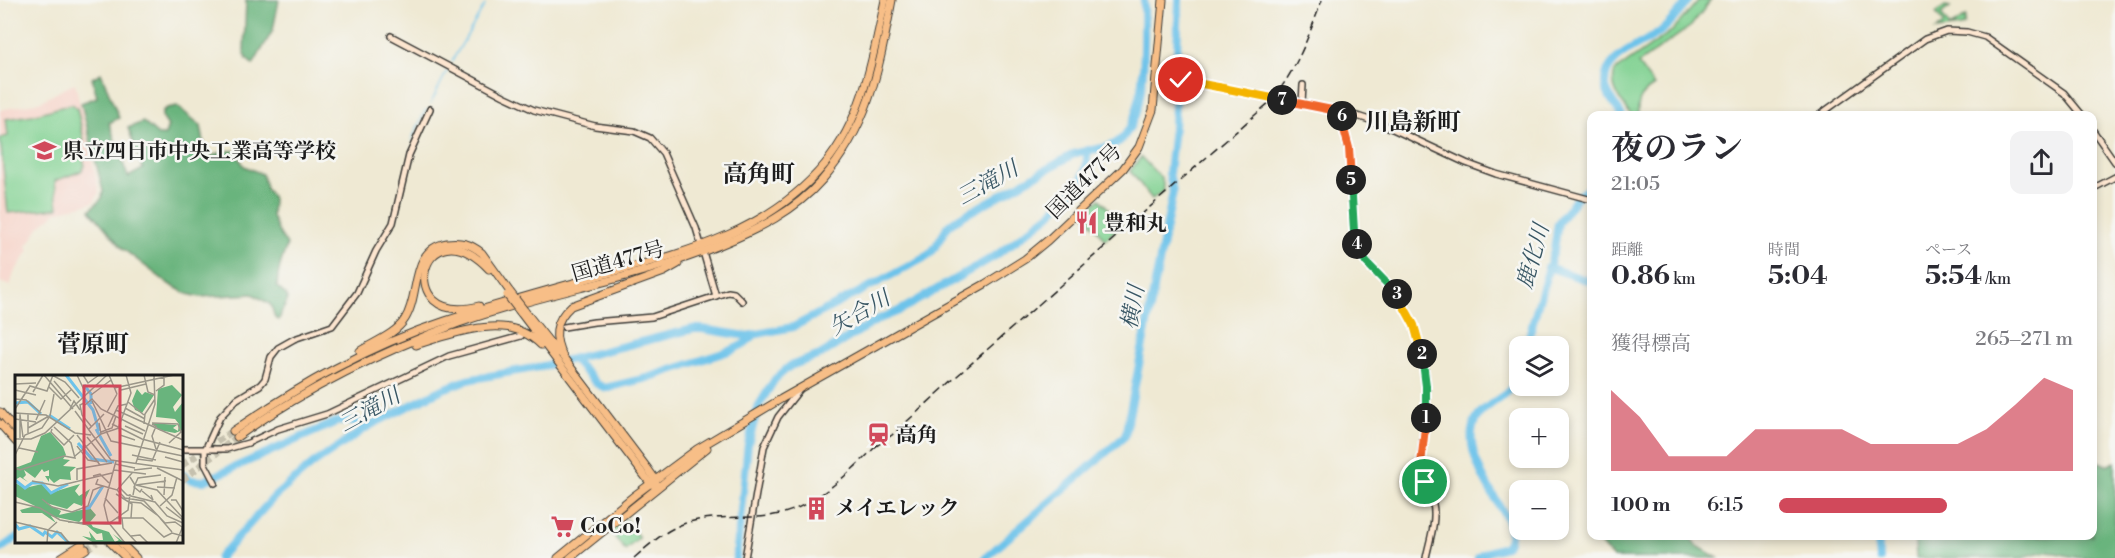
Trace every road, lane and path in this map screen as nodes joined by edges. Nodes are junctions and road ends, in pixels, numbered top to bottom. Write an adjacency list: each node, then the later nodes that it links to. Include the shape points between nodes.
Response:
1 (885, 0): 17 (highway, 国道477号, via 863,92 825,165 779,206)
2 (892, 0): 17 (highway, 国道477号, via 873,92 844,150 822,180 793,206 754,231)
3 (1163, 0): 5 (highway, 国道477号)
4 (391, 36): 17 (street, via 534,110 595,126 634,131 650,138 663,153)
5 (1158, 76): 7 (street, bridge); 28 (highway, 国道477号, via 1154,110 1139,147 1123,170 1048,240 985,284)
6 (1303, 85): 7 (street)
7 (1302, 104): 11 (street)
8 (430, 109): 35 (street, via 409,155 393,223 357,293 332,326 278,348 260,386 237,399 220,417)
9 (1825, 111): 10 (street, via 1928,38 1947,31 1963,31 1985,37 2064,93)
10 (2079, 111)
11 (1342, 112): 16 (street, via 1398,130 1496,174); 46 (street, via 1349,148 1356,242 1366,262 1397,294 1408,312 1423,359 1426,407 1421,464 1434,509)
12 (2097, 136): 13 (street)
13 (2115, 162)
14 (2115, 177): 15 (street)
15 (2097, 186)
16 (1587, 199)
17 (703, 249): 18 (highway, 国道477号); 20 (highway, 国道477号); 21 (street)
18 (696, 255): 25 (highway, via 664,272 571,306 559,320); 26 (highway, 国道477号, via 460,323)
19 (509, 293): 20 (highway, via 489,269 464,249 446,248 427,263 427,291 450,309 464,310); 25 (highway, bridge); 27 (highway, via 476,248 460,242 436,247 420,264 409,311 399,328)
20 (529, 295): 27 (highway, 国道477号, via 443,321)
21 (716, 297): 22 (street, via 728,292); 23 (street, via 652,317)
22 (742, 301)
23 (564, 327)
24 (521, 336): 35 (street, via 449,356 327,414 257,440 227,449)
25 (550, 345): 26 (highway, via 522,331 493,327 452,333); 29 (highway, via 563,357); 29 (highway, via 554,358)
26 (367, 360): 27 (highway, 国道477号, via 235,434 267,407)
27 (329, 370)
28 (801, 388): 37 (highway, 国道477号); 45 (street, via 778,417 764,447)
29 (597, 408): 37 (highway)
30 (0, 412): 32 (highway)
31 (0, 424): 33 (highway)
32 (15, 430)
33 (15, 441)
34 (183, 449): 35 (street)
35 (205, 450): 36 (street, via 205,464)
36 (214, 482)
37 (654, 483): 43 (highway, 国道477号); 44 (highway, 国道477号)
38 (112, 543): 40 (highway)
39 (121, 543): 40 (highway)
40 (133, 557)
41 (60, 558): 42 (highway, via 84,546)
42 (72, 558)
43 (558, 558)
44 (570, 558)
45 (745, 558)
46 (1426, 558)

